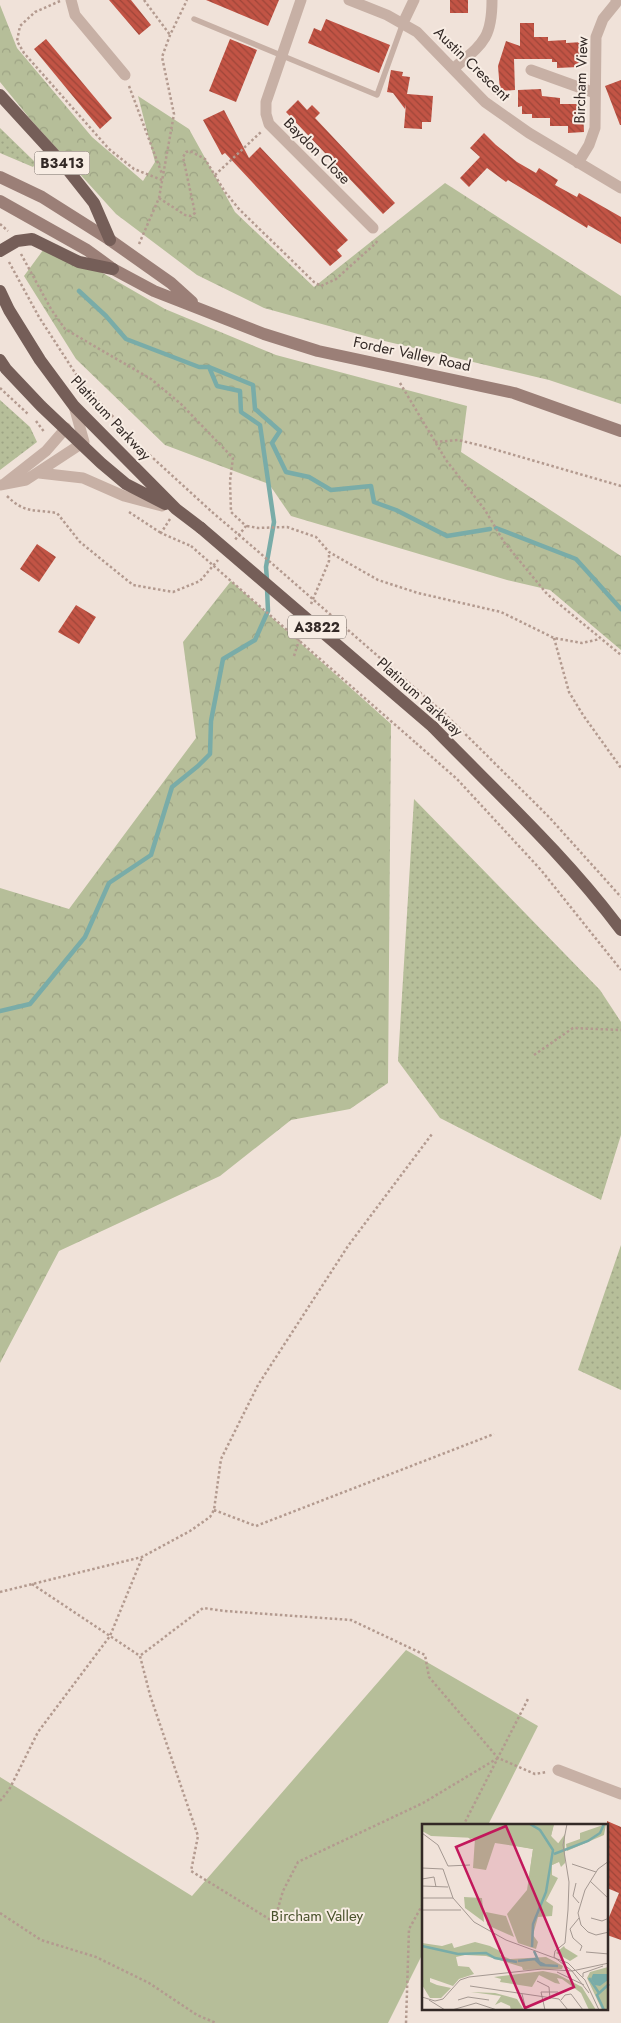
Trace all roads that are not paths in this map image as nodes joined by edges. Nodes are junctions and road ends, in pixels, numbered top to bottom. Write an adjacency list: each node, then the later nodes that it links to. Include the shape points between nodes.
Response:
1 (71, 0): 12 (street, via 75,15)
2 (301, 0): 9 (street, Baydon Close)
3 (349, 0): 8 (street, Austin Crescent)
4 (414, 0): 8 (street)
5 (492, 0): 10 (street, via 488,36)
6 (616, 0): 13 (street, Bircham View, via 598,26)
7 (194, 19): 9 (lane)
8 (403, 23): 9 (lane, via 377,94); 10 (street, Austin Crescent, via 417,32)
9 (281, 55): 19 (street, Baydon Close, via 266,102 269,124)
10 (453, 69): 15 (street, Austin Crescent, via 485,102)
11 (531, 70): 13 (street)
12 (125, 75)
13 (595, 93): 15 (street, Bircham View, via 596,128)
14 (0, 95): 20 (main road, B3413, via 94,203)
15 (578, 163): 17 (street, Austin Crescent)
16 (0, 177): 20 (main road, B3413, via 42,197)
17 (621, 188)
18 (0, 201): 22 (main road, Forder Valley Road, via 87,250)
19 (374, 228)
20 (110, 240): 24 (main road, Forder Valley Road, via 171,282)
21 (1, 250): 22 (main road, via 17,240 32,239 80,262)
22 (113, 269): 24 (main road, Forder Valley Road, via 154,291)
23 (0, 291): 26 (main road, Platinum Parkway, via 35,352)
24 (196, 307): 28 (main road, Forder Valley Road, via 318,351 514,393)
25 (0, 360): 27 (main road, Platinum Parkway, via 41,406)
26 (74, 406): 29 (street); 32 (main road, Platinum Parkway)
27 (66, 428): 29 (main road, Platinum Parkway); 31 (street, via 54,444)
28 (621, 431)
29 (82, 444): 30 (street); 32 (main road, Platinum Parkway, via 126,484)
30 (39, 473): 31 (street, via 26,480); 32 (street, via 83,478 124,496)
31 (1, 485)
32 (176, 509): 33 (main road, Platinum Parkway / A3822, bridge, via 432,727 511,806)
33 (621, 930)
34 (558, 1770): 35 (street)
35 (621, 1794)

